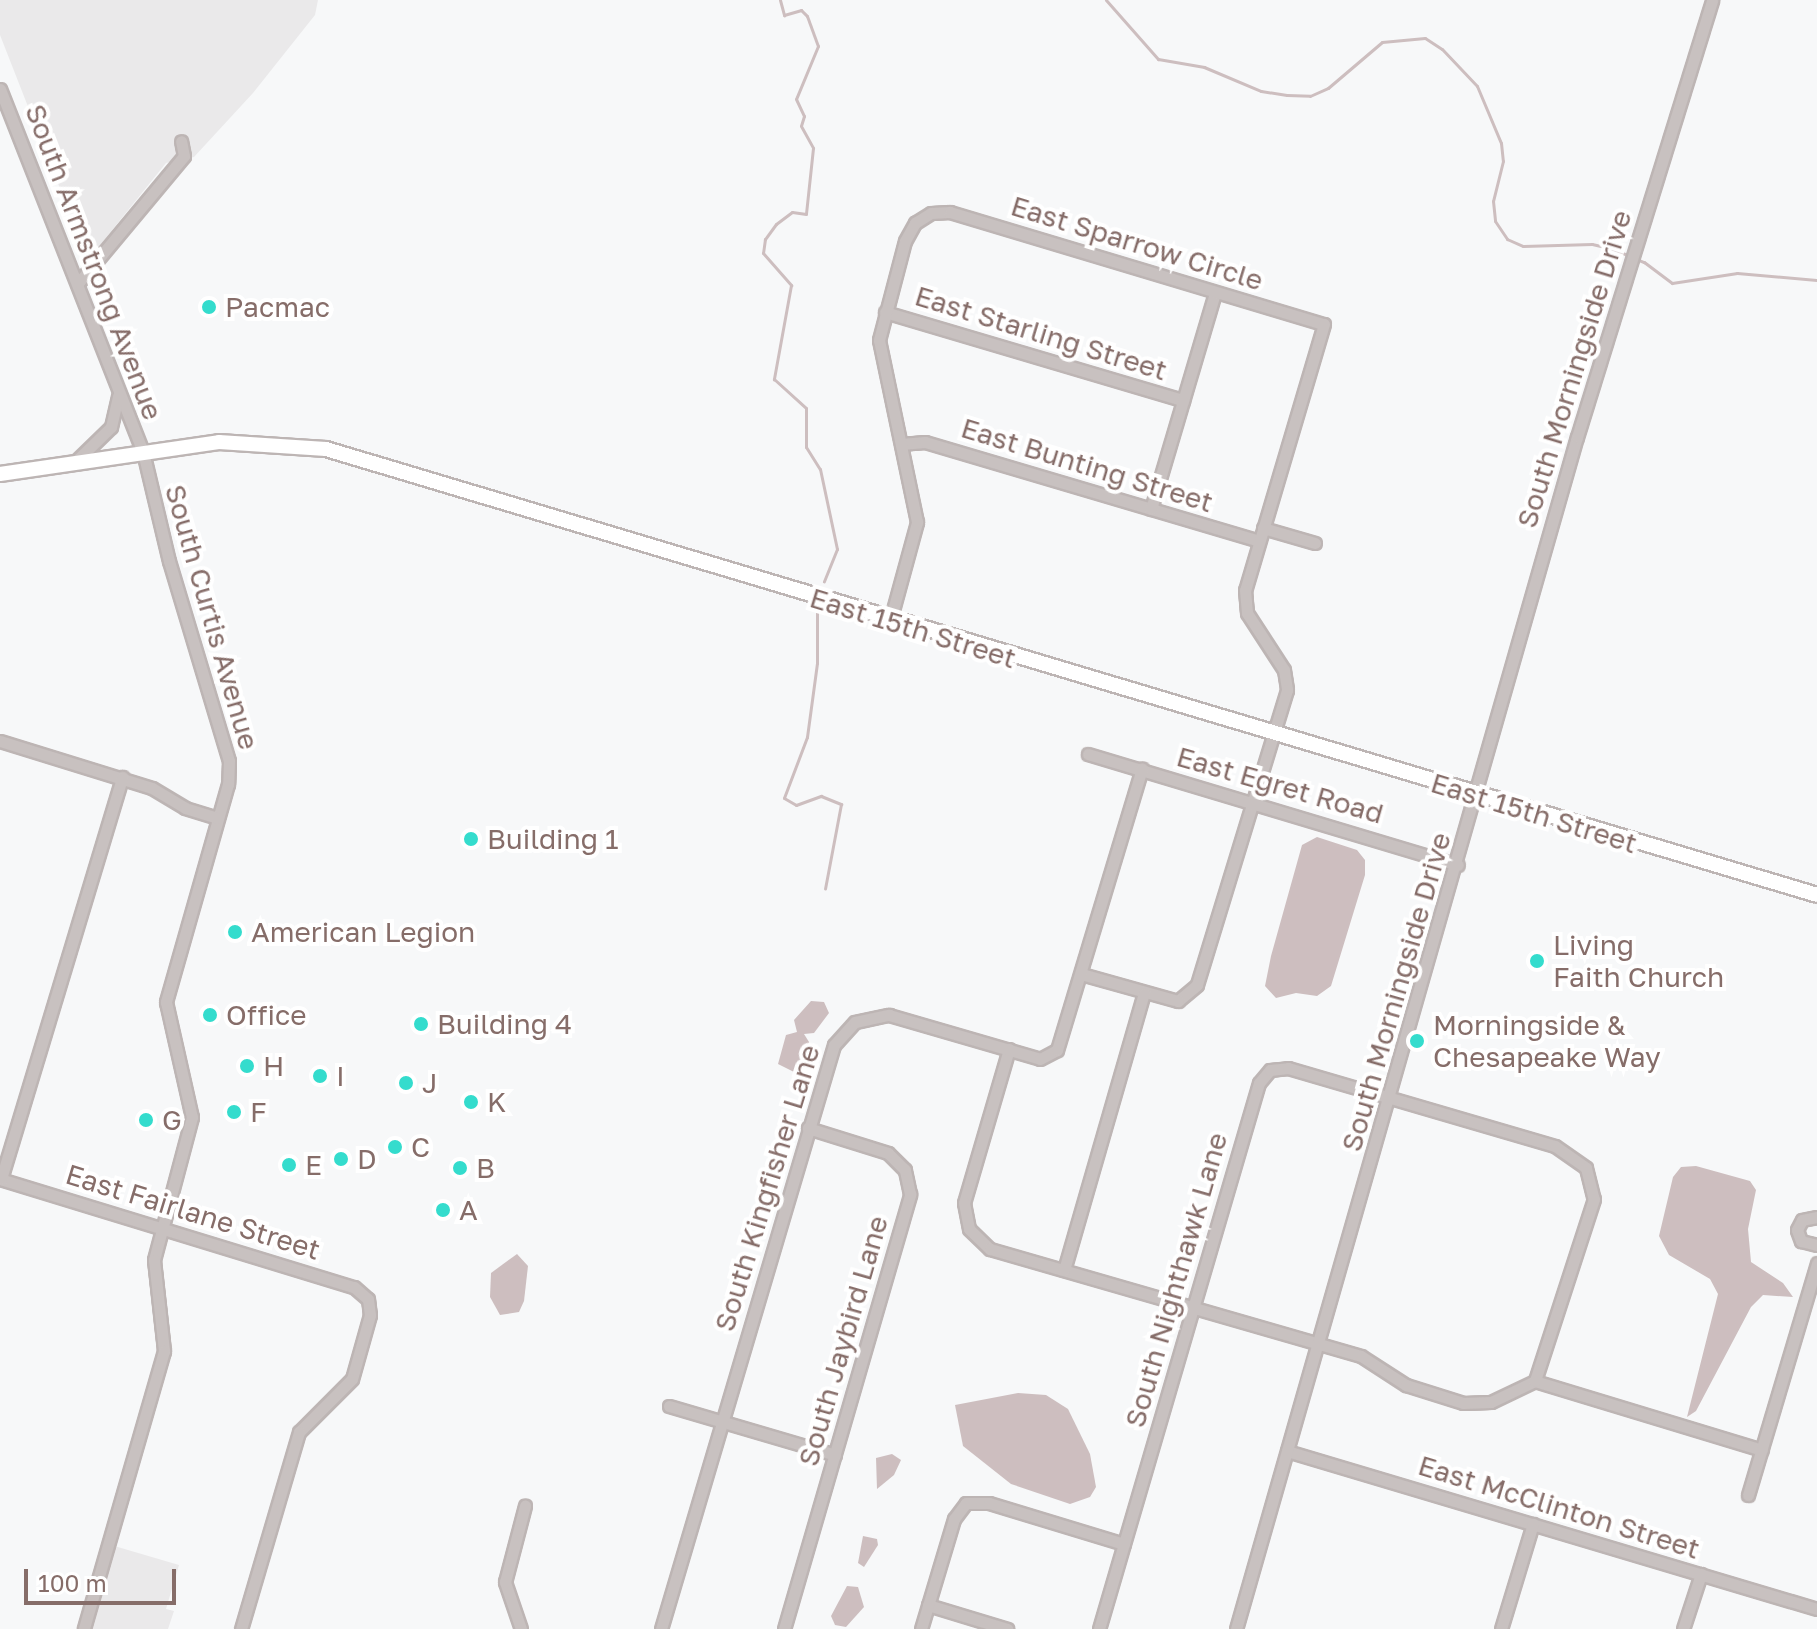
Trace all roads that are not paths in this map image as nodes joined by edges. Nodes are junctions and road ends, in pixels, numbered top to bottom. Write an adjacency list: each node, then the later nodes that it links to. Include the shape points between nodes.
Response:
1 (1712, 0): 23 (street, South Morningside Drive, via 1638,236)
2 (0, 89): 4 (street, South Armstrong Avenue)
3 (181, 141): 4 (street, via 184,156)
4 (79, 282): 7 (street, South Armstrong Avenue)
5 (1215, 293): 6 (street, East Sparrow Circle, via 941,212 915,223); 8 (street); 14 (street, East Sparrow Circle, via 1324,324)
6 (885, 312): 8 (street, East Starling Street); 9 (street, East Sparrow Circle, via 880,350)
7 (117, 387): 10 (street, South Armstrong Avenue); 11 (street, via 111,427)
8 (1183, 400): 13 (street)
9 (901, 444): 13 (street, East Bunting Street, via 925,442); 17 (street, East Sparrow Circle, via 917,522)
10 (143, 452): 11 (main road, East 15th Street); 17 (main road, East 15th Street, via 248,441 326,449); 25 (street, South Curtis Avenue, via 169,561 229,761)
11 (75, 462): 12 (main road, East 15th Street)
12 (0, 474)
13 (1151, 509): 15 (street, East Bunting Street)
14 (1263, 528): 15 (street, East Sparrow Circle); 16 (street)
15 (1259, 541): 18 (street, East Sparrow Circle, via 1245,590 1247,613 1284,670 1287,690)
16 (1315, 543)
17 (890, 621): 18 (main road, East 15th Street)
18 (1274, 736): 23 (main road, East 15th Street); 24 (street, East Sparrow Circle)
19 (0, 741): 22 (street)
20 (1088, 754): 21 (street, East Egret Road)
21 (1142, 769): 24 (street, East Egret Road); 28 (street, South Kingfisher Lane)
22 (122, 777): 25 (street); 33 (street)
23 (1477, 797): 26 (street, South Morningside Drive); 27 (main road, East 15th Street)
24 (1253, 802): 26 (street, East Egret Road); 29 (street, East Sparrow Circle, via 1193,994 1178,1001)
25 (218, 818): 35 (street, South Curtis Avenue, via 167,994 167,1018 190,1089 192,1117)
26 (1458, 865): 31 (street, South Morningside Drive)
27 (1817, 895)
28 (1081, 974): 29 (street, East Sparrow Circle); 30 (street, South Kingfisher Lane, via 1057,1050 1040,1059)
29 (1144, 993): 38 (street)
30 (1009, 1049): 32 (street, South Kingfisher Lane, via 901,1017 866,1018 847,1028 834,1045); 38 (street, via 965,1196 965,1216 973,1235 990,1249)
31 (1392, 1098): 39 (street, South Nighthawk Lane, via 1288,1068 1264,1075); 40 (street, South Morningside Drive); 41 (street, via 1566,1151 1592,1177 1594,1199)
32 (808, 1128): 43 (street, South Kingfisher Lane); 46 (street, South Jaybird Lane, via 888,1153 901,1163 910,1186)
33 (0, 1179): 35 (street, East Fairlane Street)
34 (1817, 1217): 36 (street, via 1802,1220 1797,1230 1801,1241)
35 (162, 1228): 54 (street, South Curtis Avenue, via 152,1280 164,1351); 55 (street, East Fairlane Street, via 354,1287 368,1299 370,1315 352,1379 299,1432)
36 (1817, 1245)
37 (1817, 1263): 44 (street)
38 (1064, 1270): 39 (street)
39 (1193, 1308): 40 (street); 50 (street, South Nighthawk Lane)
40 (1320, 1345): 41 (street, via 1361,1356 1420,1391 1463,1403 1491,1402); 45 (street, South Morningside Drive)
41 (1535, 1381): 44 (street)
42 (669, 1406): 43 (street)
43 (722, 1422): 46 (street); 57 (street, South Kingfisher Lane)
44 (1762, 1450): 47 (street)
45 (1287, 1451): 49 (street, East McClinton Street); 62 (street, South Morningside Drive)
46 (835, 1455): 58 (street, South Jaybird Lane)
47 (1748, 1495)
48 (525, 1506): 56 (street, via 505,1582)
49 (1533, 1524): 51 (street, East McClinton Street); 63 (street)
50 (1124, 1544): 52 (street, via 989,1503 966,1503 954,1519); 61 (street, South Nighthawk Lane)
51 (1701, 1574): 53 (street, East McClinton Street); 64 (street)
52 (928, 1605): 59 (street); 60 (street)
53 (1817, 1609)
54 (84, 1629)
55 (241, 1629)
56 (521, 1629)
57 (661, 1629)
58 (784, 1629)
59 (921, 1629)
60 (1007, 1629)
61 (1099, 1629)
62 (1236, 1629)
63 (1501, 1629)
64 (1683, 1629)

